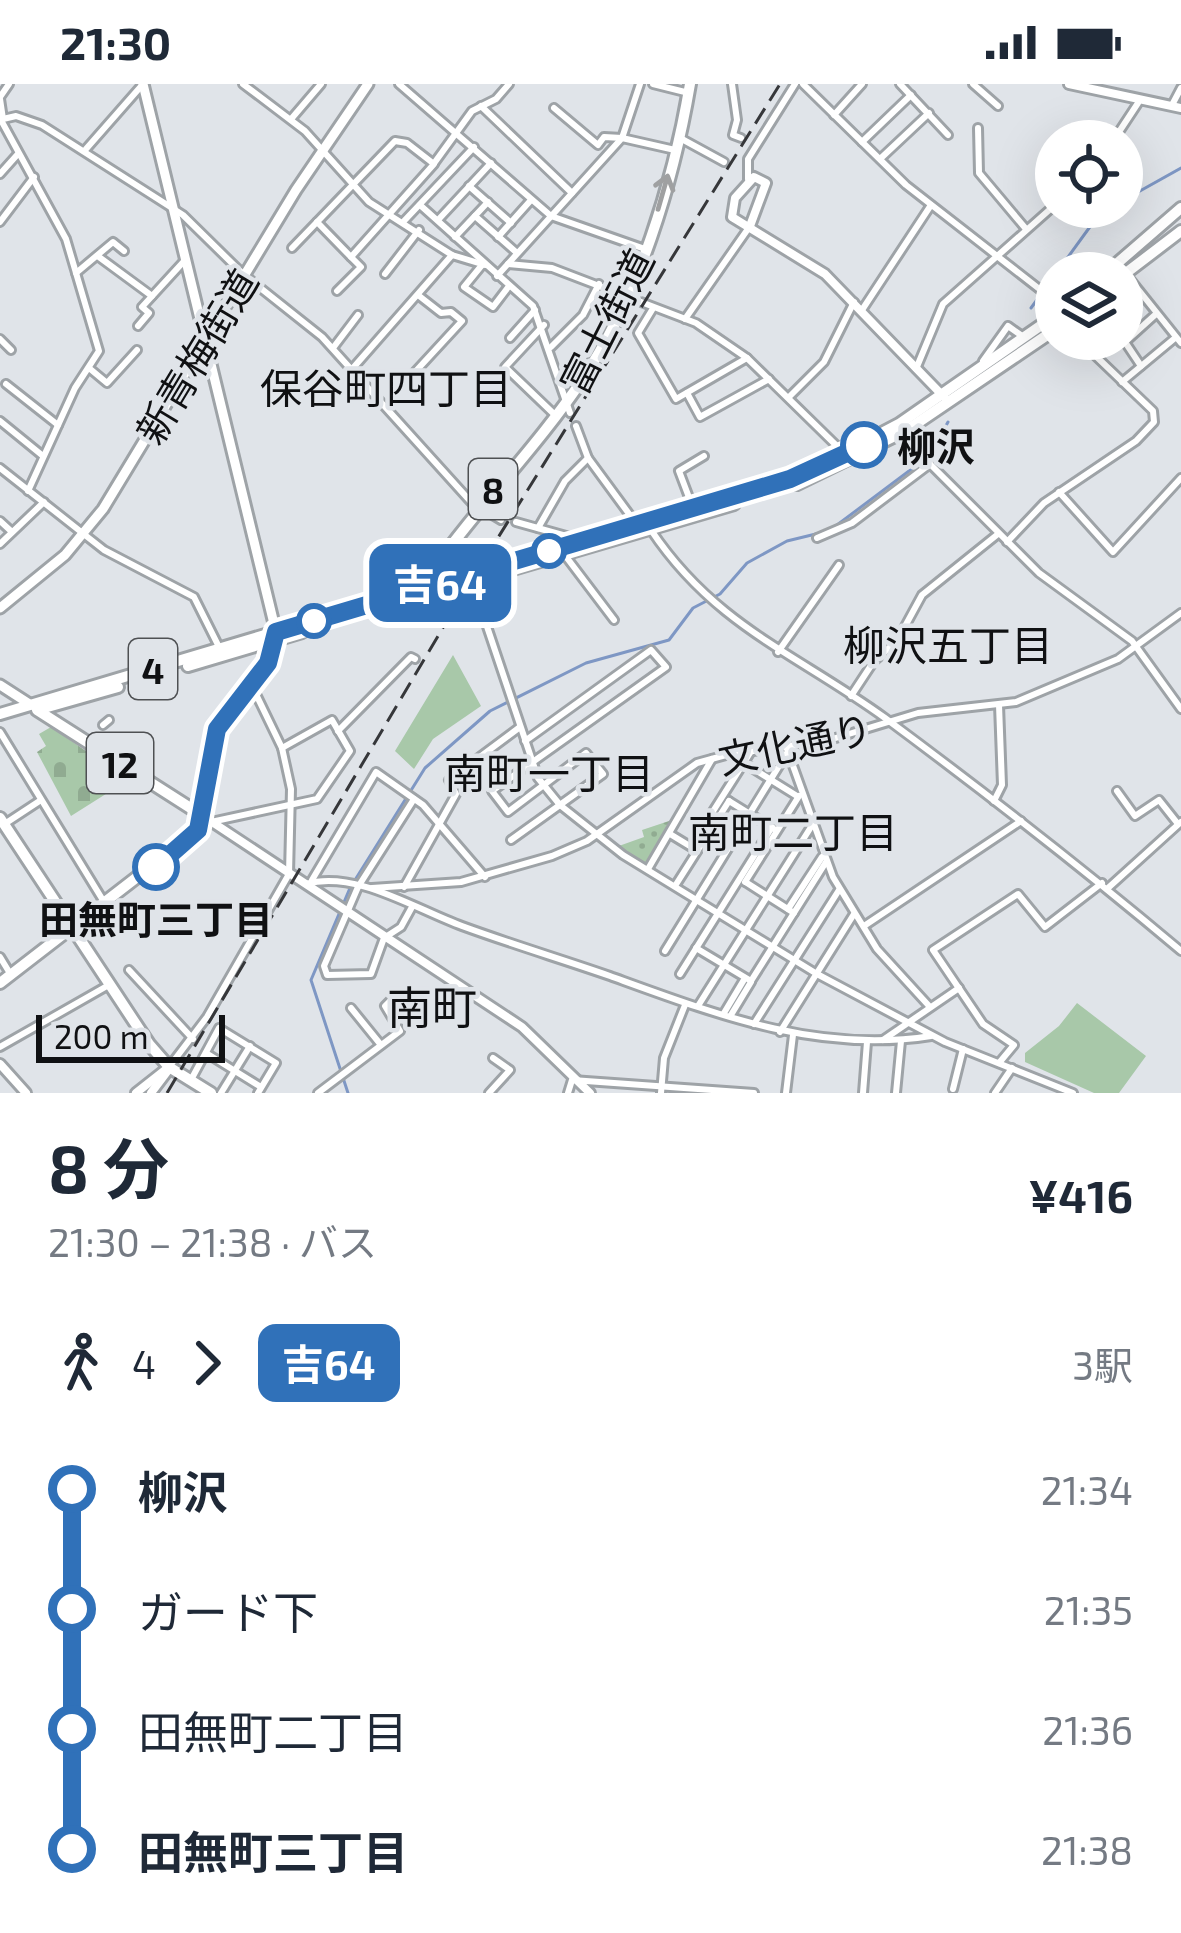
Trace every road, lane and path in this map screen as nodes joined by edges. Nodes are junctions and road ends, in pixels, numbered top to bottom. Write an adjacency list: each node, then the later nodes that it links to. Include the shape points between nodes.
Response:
1 (9, 84): 19 (street)
2 (143, 84): 38 (street); 56 (main road)
3 (243, 84): 27 (street)
4 (321, 84): 27 (street)
5 (368, 84): 39 (main road, 新青梅街道)
6 (399, 84): 31 (street)
7 (509, 84): 21 (street)
8 (640, 84): 33 (street)
9 (653, 84): 16 (street)
10 (731, 84): 34 (street, via 733,135)
11 (799, 84): 26 (street); 47 (street, via 748,159)
12 (862, 84): 26 (street)
13 (900, 84): 18 (street)
14 (973, 84): 22 (street)
15 (1069, 84): 20 (street)
16 (689, 88): 36 (main road, 富士街道 / 8)
17 (1181, 88): 24 (street)
18 (911, 95): 25 (street); 35 (street)
19 (0, 98): 29 (street)
20 (1138, 103): 24 (street); 28 (street)
21 (481, 106): 31 (street); 50 (street)
22 (998, 106)
23 (554, 108): 33 (street, via 598,145 604,136)
24 (1176, 108)
25 (929, 113): 32 (street); 41 (street)
26 (834, 116): 35 (street)
27 (291, 119): 39 (street)
28 (1127, 120)
29 (1, 122): 38 (street, via 16,116); 40 (street)
30 (979, 128): 67 (street, via 979,173)
31 (458, 131): 37 (street); 44 (street)
32 (948, 135)
33 (622, 138): 36 (street); 50 (street)
34 (741, 138)
35 (862, 142): 41 (street)
36 (677, 144): 42 (street); 73 (main road, 富士街道 / 8, one-way to 36)
37 (475, 147): 43 (street); 53 (street)
38 (85, 150): 56 (street)
39 (322, 151): 49 (street); 87 (main road, 新青梅街道)
40 (17, 155): 45 (street); 46 (street)
41 (880, 159): 54 (street)
42 (724, 162)
43 (491, 163): 48 (street); 51 (street)
44 (434, 164): 49 (street, via 395,141); 57 (street)
45 (0, 174)
46 (34, 177): 60 (street); 85 (street)
47 (748, 178): 66 (street, via 730,211); 66 (street, via 767,186)
48 (470, 186): 52 (street); 61 (street)
49 (351, 188): 57 (street); 63 (street)
50 (572, 193): 59 (street)
51 (531, 200): 59 (street); 65 (street)
52 (488, 202): 58 (street); 65 (street)
53 (420, 205): 61 (street); 62 (street)
54 (931, 205): 77 (street); 97 (street)
55 (1181, 208): 75 (main road)
56 (174, 211): 81 (main road); 87 (street)
57 (390, 215): 62 (street); 80 (street)
58 (475, 216): 70 (street); 71 (street)
59 (551, 216): 73 (street); 76 (street)
60 (2, 217)
61 (437, 220): 71 (street)
62 (404, 221): 68 (street)
63 (317, 222): 72 (street); 80 (street)
64 (1035, 222): 67 (street)
65 (511, 223): 70 (street)
66 (750, 226): 97 (street, via 812,263); 102 (street)
67 (1026, 229): 77 (street)
68 (419, 230): 78 (street); 86 (street)
69 (1181, 231): 82 (main road)
70 (499, 236): 76 (street)
71 (455, 237): 84 (street)
72 (292, 248)
73 (645, 249): 95 (main road, 富士街道 / 8)
74 (124, 251): 79 (street, via 113,242)
75 (1130, 252)
76 (518, 254): 83 (street)
77 (995, 254): 90 (street); 121 (street, via 943,304)
78 (452, 255): 84 (street); 93 (street)
79 (99, 256): 85 (street); 94 (street)
80 (351, 257): 92 (street, via 361,267)
81 (186, 259): 94 (street); 109 (main road)
82 (1143, 259)
83 (508, 264): 88 (street); 89 (street)
84 (483, 265): 88 (street); 91 (street, via 464,287 493,307)
85 (76, 274): 119 (street, via 99,351)
86 (385, 274)
87 (244, 275): 109 (main road, 新青梅街道); 113 (street)
88 (497, 276): 91 (street)
89 (598, 284): 95 (street); 112 (street, via 583,315)
90 (1035, 285)
91 (509, 286): 98 (street)
92 (338, 291)
93 (418, 295): 120 (street); 125 (street, via 462,321)
94 (152, 296): 104 (street)
95 (625, 296): 99 (street); 130 (main road, 富士街道 / 8)
96 (1143, 298): 100 (street)
97 (858, 306): 121 (street); 128 (street, via 824,362)
98 (535, 310): 103 (street); 107 (street)
99 (652, 310): 102 (street); 127 (street, via 638,333 676,399)
100 (1156, 314): 110 (street); 118 (street, via 1125,342)
101 (358, 316): 113 (street)
102 (685, 319): 116 (street)
103 (544, 325): 112 (street); 131 (street, via 505,367)
104 (138, 326)
105 (1035, 328): 106 (main road, 4)
106 (1022, 336): 122 (main road, 4); 122 (street, via 1010,327)
107 (510, 338)
108 (0, 339): 114 (street)
109 (206, 339): 154 (main road, 新青梅街道); 167 (main road)
110 (1179, 340): 118 (street)
111 (1035, 342): 129 (main road, 4)
112 (551, 347): 130 (street)
113 (333, 348): 120 (street)
114 (10, 350)
115 (137, 350): 119 (street, via 107,382)
116 (747, 358): 123 (street); 127 (street)
117 (1099, 360): 124 (street)
118 (1142, 366): 124 (street)
119 (89, 368): 133 (street)
120 (352, 368): 147 (street)
121 (916, 369): 129 (street)
122 (974, 374): 129 (main road, 4)
123 (769, 379): 127 (street, via 700,417); 128 (street)
124 (1122, 382): 144 (street, via 1153,411 1154,422)
125 (403, 385)
126 (8, 389): 133 (street)
127 (687, 393)
128 (790, 396): 136 (street)
129 (945, 399): 135 (main road, 4); 136 (main road, 4)
130 (568, 408): 131 (main road, 富士街道 / 8)
131 (555, 416): 147 (main road, 富士街道 / 8)
132 (0, 421): 137 (street)
133 (58, 425): 137 (street)
134 (576, 426): 139 (street)
135 (907, 430): 140 (street); 151 (main road, 4, via 816,478)
136 (846, 455): 146 (main road, 4)
137 (43, 456): 143 (street)
138 (704, 456): 146 (street, via 679,470)
139 (588, 458): 151 (street); 152 (street)
140 (928, 460): 155 (street); 156 (street, via 852,523)
141 (0, 468): 143 (street)
142 (1181, 478): 144 (street, via 1113,552)
143 (28, 490): 145 (street)
144 (1060, 492): 158 (street)
145 (44, 502): 153 (street); 154 (street)
146 (693, 508): 151 (main road, 4)
147 (478, 509): 148 (street); 163 (main road, 富士街道 / 8, via 438,565)
148 (501, 520)
149 (0, 521): 153 (street)
150 (516, 522): 152 (street)
151 (646, 525): 157 (main road, 4); 160 (main road, 4); 170 (street, via 709,600)
152 (538, 528): 157 (street)
153 (13, 532): 159 (street)
154 (84, 534): 164 (main road, 新青梅街道); 169 (street, via 194,597)
155 (998, 534): 158 (street); 174 (street, via 922,595 897,641)
156 (817, 538)
157 (579, 542): 163 (main road, 4)
158 (1006, 542): 168 (street)
159 (0, 544)
160 (565, 554): 162 (main road, 4); 166 (street)
161 (839, 565): 170 (street)
162 (472, 582): 163 (main road, 4); 182 (street)
163 (434, 588): 167 (main road, 4)
164 (0, 608)
165 (1181, 614): 168 (street, 文化通り)
166 (614, 620)
167 (276, 636): 169 (main road, 4); 172 (main road); 175 (main road, 4)
168 (1136, 646): 176 (street, 文化通り, via 1101,668); 178 (street)
169 (220, 649): 177 (main road, 4)
170 (778, 652): 174 (street)
171 (415, 659): 183 (street)
172 (251, 684): 186 (street); 203 (main road, via 214,738)
173 (5, 688): 177 (main road); 179 (main road)
174 (851, 696): 181 (street)
175 (63, 703): 177 (main road, 4); 180 (main road)
176 (999, 705): 181 (street, 文化通り, via 918,712); 199 (street, via 1002,785)
177 (34, 707): 179 (main road, 4); 180 (main road, 12)
178 (1181, 709)
179 (1, 716)
180 (60, 724): 203 (main road, 12)
181 (891, 724): 187 (street, 文化通り); 199 (street)
182 (520, 727): 185 (street); 205 (street, via 449,780 456,794)
183 (338, 731): 186 (street, via 332,720); 200 (street, via 350,751 317,799)
184 (0, 732): 198 (street)
185 (524, 741): 190 (street); 190 (street, via 651,650 666,668)
186 (282, 748): 200 (street)
187 (787, 749): 188 (street, 文化通り); 192 (street); 195 (street)
188 (750, 753): 189 (street, 文化通り); 191 (street)
189 (712, 759): 210 (street); 211 (street, 文化通り)
190 (532, 763): 193 (street); 193 (street, via 492,791 508,812)
191 (744, 763): 192 (street); 197 (street)
192 (771, 779): 195 (street); 202 (street)
193 (542, 787): 201 (street); 201 (street, via 586,753 603,774)
194 (1117, 790): 207 (street, via 1136,816 1159,800)
195 (801, 796): 208 (street); 209 (street)
196 (414, 799): 205 (street); 219 (street, via 376,772); 222 (street)
197 (726, 799): 202 (street); 213 (street)
198 (41, 800): 206 (street); 228 (street)
199 (994, 801): 204 (street)
200 (293, 802): 203 (street); 216 (street)
201 (560, 806): 211 (street); 212 (street)
202 (750, 814): 209 (street); 227 (street)
203 (207, 819): 216 (street); 228 (main road)
204 (1021, 821): 221 (street); 234 (street)
205 (440, 822): 217 (street); 223 (street)
206 (1, 823): 236 (main road)
207 (1180, 823): 221 (street)
208 (812, 825): 214 (street); 226 (street)
209 (775, 829): 218 (street)
210 (670, 834): 213 (street); 215 (street)
211 (595, 835): 215 (street); 217 (street, 文化通り)
212 (511, 840)
213 (694, 848): 220 (street)
214 (825, 859): 225 (street); 230 (street)
215 (648, 869): 220 (street)
216 (290, 874): 219 (street); 263 (street)
217 (485, 877): 223 (street, 文化通り)
218 (742, 880): 226 (street); 232 (street)
219 (308, 884): 222 (street, 文化通り); 231 (street)
220 (675, 886): 227 (street)
221 (1105, 886): 241 (street); 251 (street, via 1045,927 1018,894 933,950)
222 (355, 887): 224 (street, 文化通り); 231 (street)
223 (404, 887): 224 (street, 文化通り)
224 (372, 888): 229 (street)
225 (840, 889): 233 (street); 243 (street)
226 (767, 896): 230 (street); 235 (street)
227 (697, 900): 232 (street); 240 (street)
228 (106, 905): 236 (main road)
229 (412, 908): 237 (street); 253 (street)
230 (791, 911): 238 (street)
231 (345, 912): 237 (street); 237 (street, via 327,974 371,974)
232 (718, 914): 235 (street); 239 (street)
233 (854, 914): 234 (street); 247 (street)
234 (863, 927): 255 (street)
235 (746, 930): 238 (street); 244 (street)
236 (71, 932): 248 (main road); 250 (main road)
237 (384, 938): 278 (street, via 535,1036)
238 (773, 947): 243 (street); 249 (street)
239 (696, 948): 244 (street); 246 (street)
240 (665, 951)
241 (1181, 951)
242 (0, 957): 248 (street)
243 (794, 960): 247 (street); 259 (street)
244 (723, 965): 249 (street); 254 (street)
245 (129, 970): 263 (street)
246 (680, 974)
247 (817, 974): 258 (street); 260 (street)
248 (5, 979)
249 (748, 980): 257 (street)
250 (107, 986): 269 (street); 274 (main road)
251 (959, 988): 255 (street); 273 (street, via 983,1024 1014,1045)
252 (397, 994): 267 (street, via 386,1006 401,1028)
253 (685, 1004): 254 (street); 279 (street)
254 (698, 1006): 257 (street)
255 (930, 1007): 258 (street)
256 (351, 1009): 267 (street)
257 (728, 1014): 259 (street)
258 (908, 1022): 262 (street); 266 (street)
259 (754, 1024): 260 (street)
260 (780, 1032): 261 (street)
261 (793, 1035): 265 (street); 293 (street)
262 (934, 1036): 264 (street); 270 (street)
263 (194, 1039): 274 (street)
264 (901, 1041): 266 (street); 295 (street)
265 (867, 1042): 266 (street); 294 (street)
266 (880, 1042)
267 (381, 1045): 287 (street)
268 (250, 1046): 271 (street, via 219,1028); 277 (street); 282 (street, via 276,1063)
269 (0, 1047)
270 (963, 1049): 273 (street); 281 (street)
271 (206, 1052): 277 (street); 280 (street)
272 (493, 1058): 288 (street, via 510,1070)
273 (999, 1063): 276 (street)
274 (169, 1067): 280 (main road); 284 (street); 285 (street)
275 (2, 1068): 283 (street)
276 (1012, 1068): 296 (street); 297 (street)
277 (235, 1071): 282 (street); 286 (street)
278 (579, 1080): 279 (street); 289 (street, via 567,1082); 290 (street)
279 (661, 1083): 291 (street); 292 (street)
280 (200, 1088)
281 (953, 1089)
282 (260, 1090)
283 (26, 1093)
284 (136, 1093)
285 (151, 1093)
286 (221, 1093)
287 (318, 1093)
288 (489, 1093)
289 (568, 1093)
290 (590, 1093)
291 (661, 1093)
292 (754, 1093)
293 (786, 1093)
294 (862, 1093)
295 (896, 1093)
296 (995, 1093)
297 (1073, 1093)

